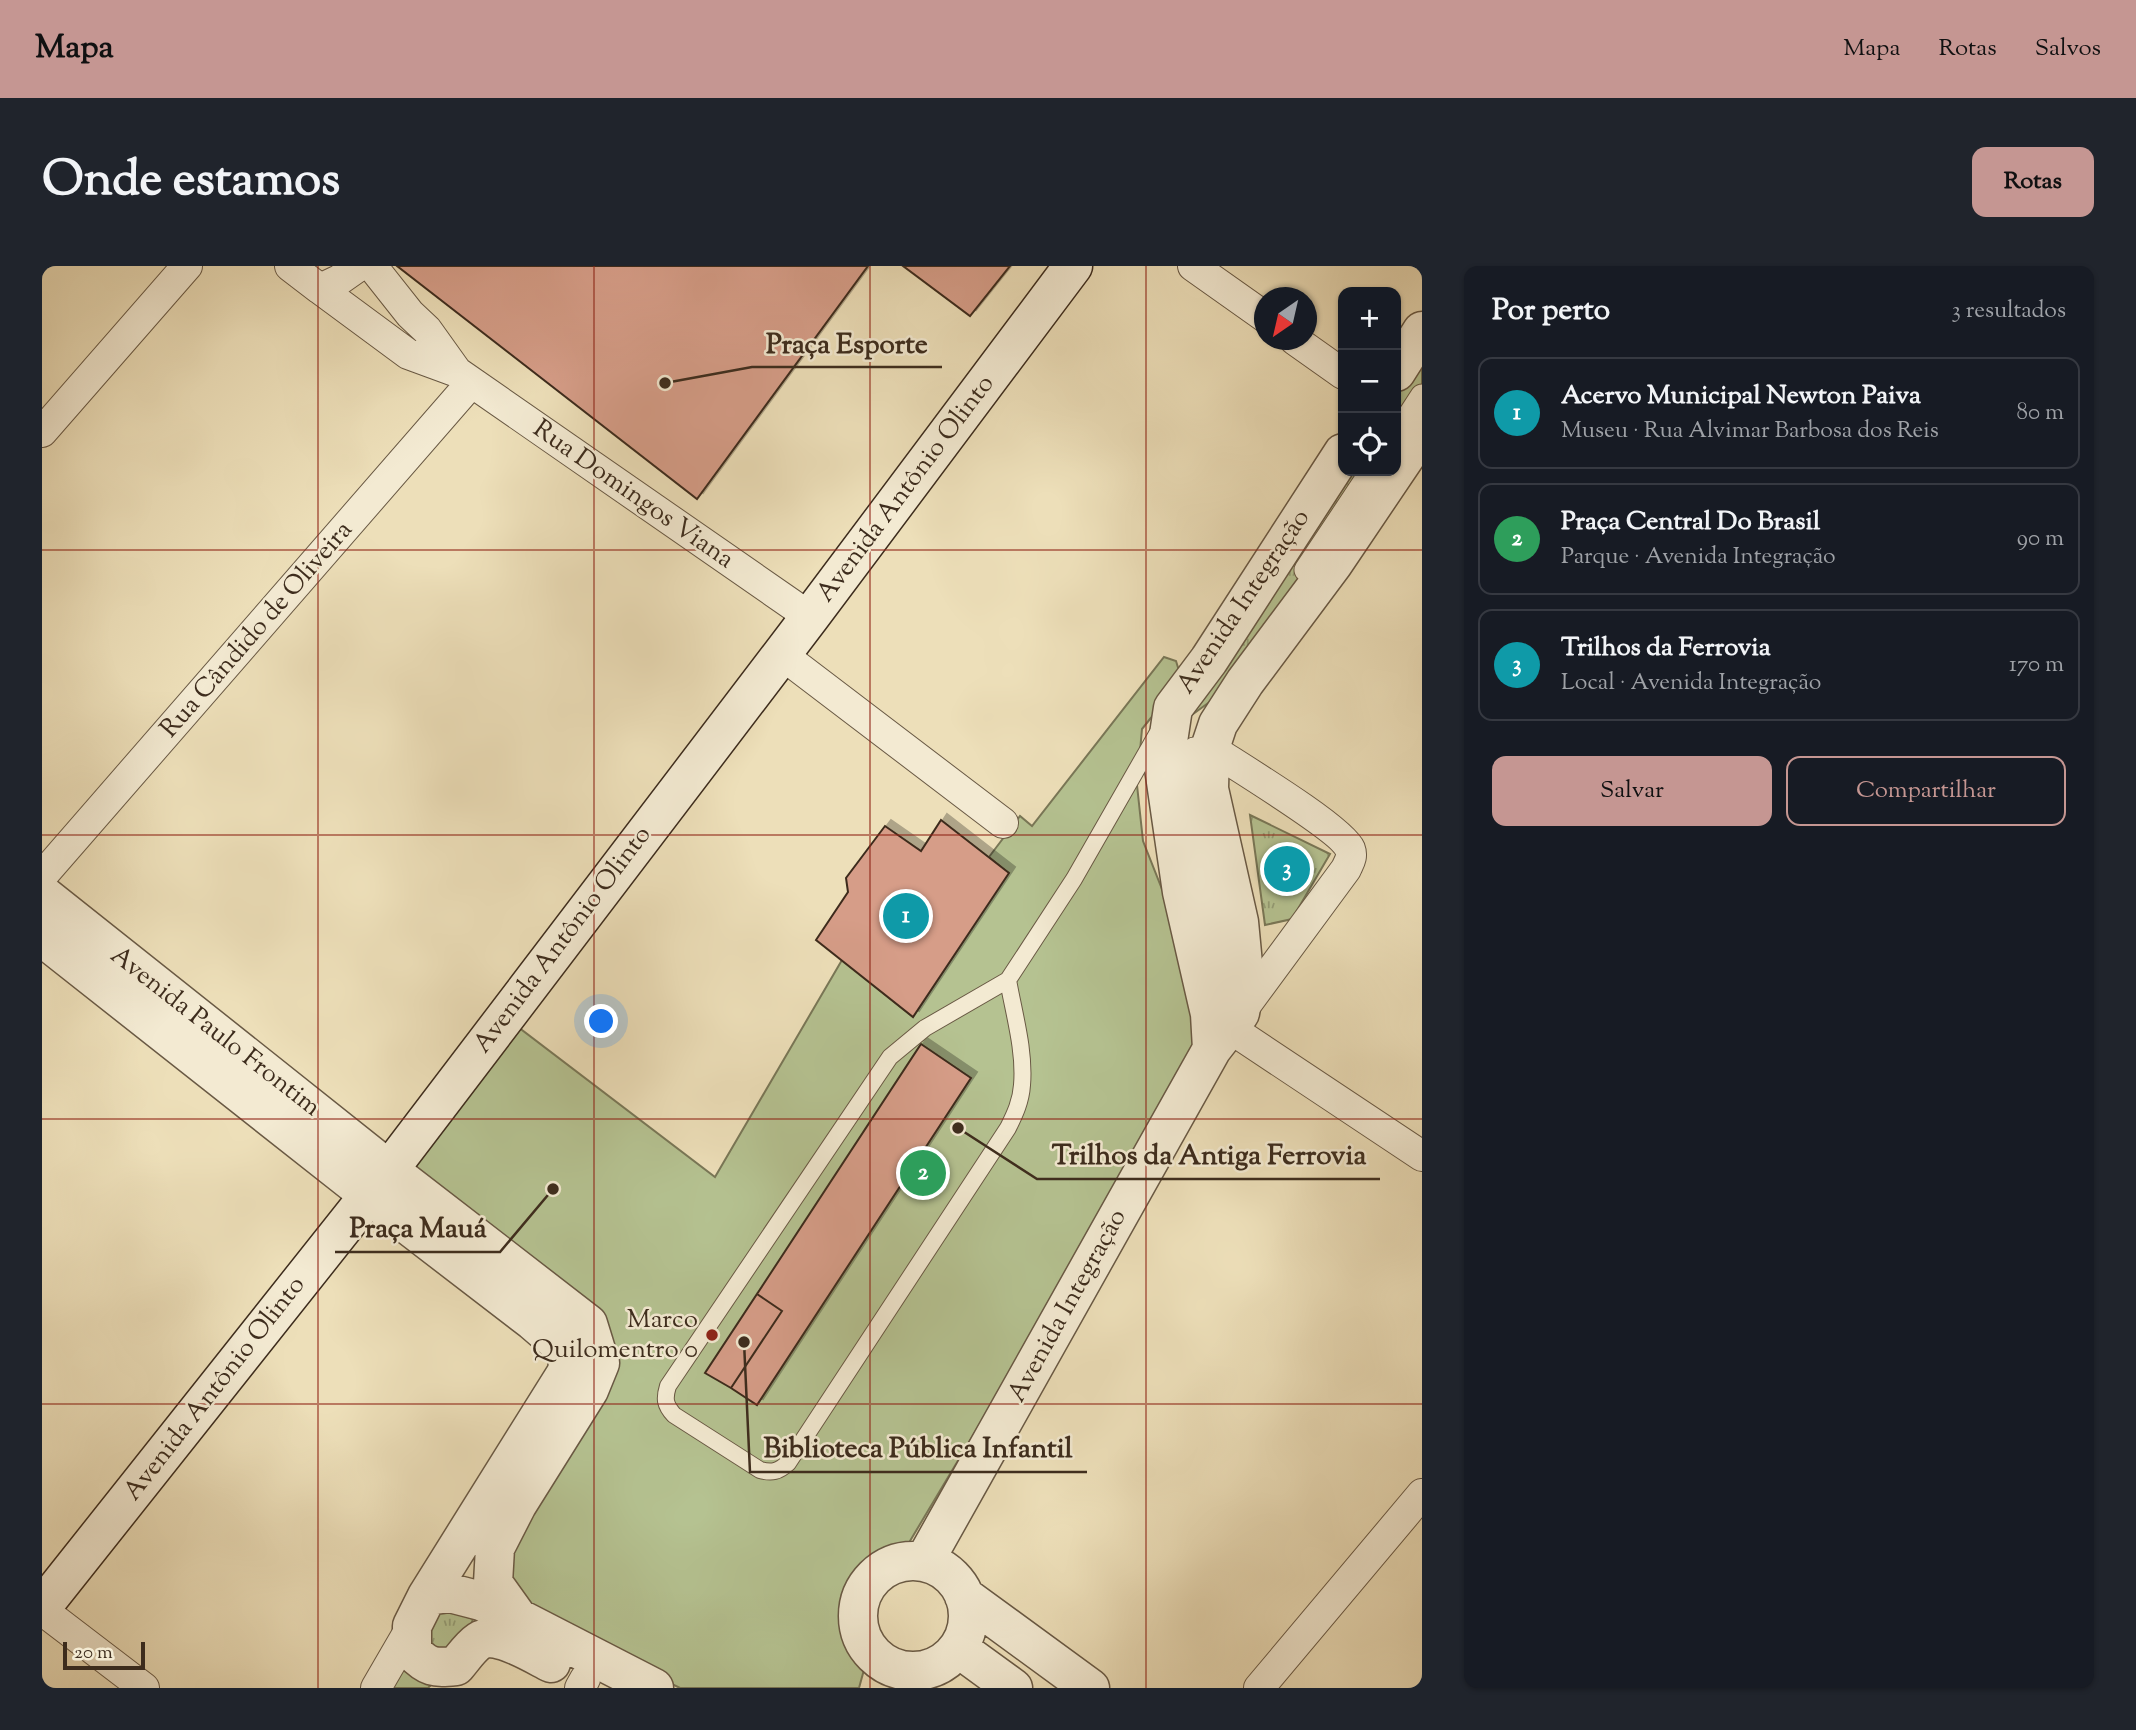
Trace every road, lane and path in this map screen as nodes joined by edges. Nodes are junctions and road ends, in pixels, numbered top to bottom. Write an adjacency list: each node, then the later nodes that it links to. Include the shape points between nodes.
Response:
1 (187, 266): 16 (street)
2 (290, 266): 7 (street, Rua Domingos Viana)
3 (359, 266): 7 (street)
4 (372, 266): 13 (street, Rua Domingos Viana)
5 (1073, 266): 20 (street, Avenida Antônio Olinto)
6 (1193, 266): 8 (street)
7 (320, 289): 13 (street, Rua Domingos Viana, via 408,354)
8 (1254, 309)
9 (1422, 331): 11 (street)
10 (1309, 350): 12 (street)
11 (1401, 364)
12 (1338, 370)
13 (464, 377): 20 (street, Rua Domingos Viana); 25 (street, Rua Cândido de Oliveira)
14 (1422, 396): 15 (street)
15 (1401, 428)
16 (42, 432)
17 (1422, 432): 23 (street, Avenida Integração, via 1333,564 1230,703)
18 (1338, 461): 22 (street, Avenida Integração)
19 (1369, 476): 29 (street, via 1195,735 1190,782 1222,964)
20 (810, 617): 21 (street, Avenida Antônio Olinto)
21 (781, 654): 24 (street); 31 (street, Avenida Antônio Olinto)
22 (1173, 708): 28 (lane, via 1074,879); 29 (street, Avenida Integração, via 1164,768 1182,892)
23 (1210, 748): 29 (street, Avenida Integração, via 1209,789 1239,922 1245,985); 29 (street, Avenida Integração, via 1343,838 1351,858)
24 (1003, 823)
25 (42, 876)
26 (42, 894): 31 (street, Avenida Paulo Frontim)
27 (42, 937): 31 (street, Avenida Paulo Frontim)
28 (1008, 980): 28 (lane, via 1023,1087 1008,1128 788,1464 780,1471 760,1470 674,1415 664,1396 668,1386 890,1057 925,1028)
29 (1223, 1026): 30 (street); 33 (street, Avenida Integração)
30 (1422, 1156)
31 (379, 1183): 36 (street, Avenida Antônio Olinto); 37 (street, via 569,1352 567,1371); 38 (street, via 588,1324 600,1363 589,1390 495,1548 493,1583)
32 (1422, 1494): 48 (street)
33 (924, 1562): 34 (street, via 941,1569); 41 (street, via 888,1566 863,1592 859,1627)
34 (964, 1596): 40 (street, via 965,1632); 47 (street)
35 (481, 1601): 37 (street, via 450,1593); 38 (street); 39 (street)
36 (42, 1608): 43 (street)
37 (420, 1611): 39 (street, via 412,1651 424,1664 438,1668); 44 (street)
38 (518, 1618): 45 (street)
39 (457, 1665): 42 (street, via 488,1638 503,1640)
40 (943, 1666): 41 (street, via 911,1671 893,1667); 46 (street)
41 (876, 1673)
42 (590, 1685)
43 (144, 1688)
44 (376, 1688)
45 (654, 1688)
46 (1013, 1688)
47 (1090, 1688)
48 (1259, 1688)

